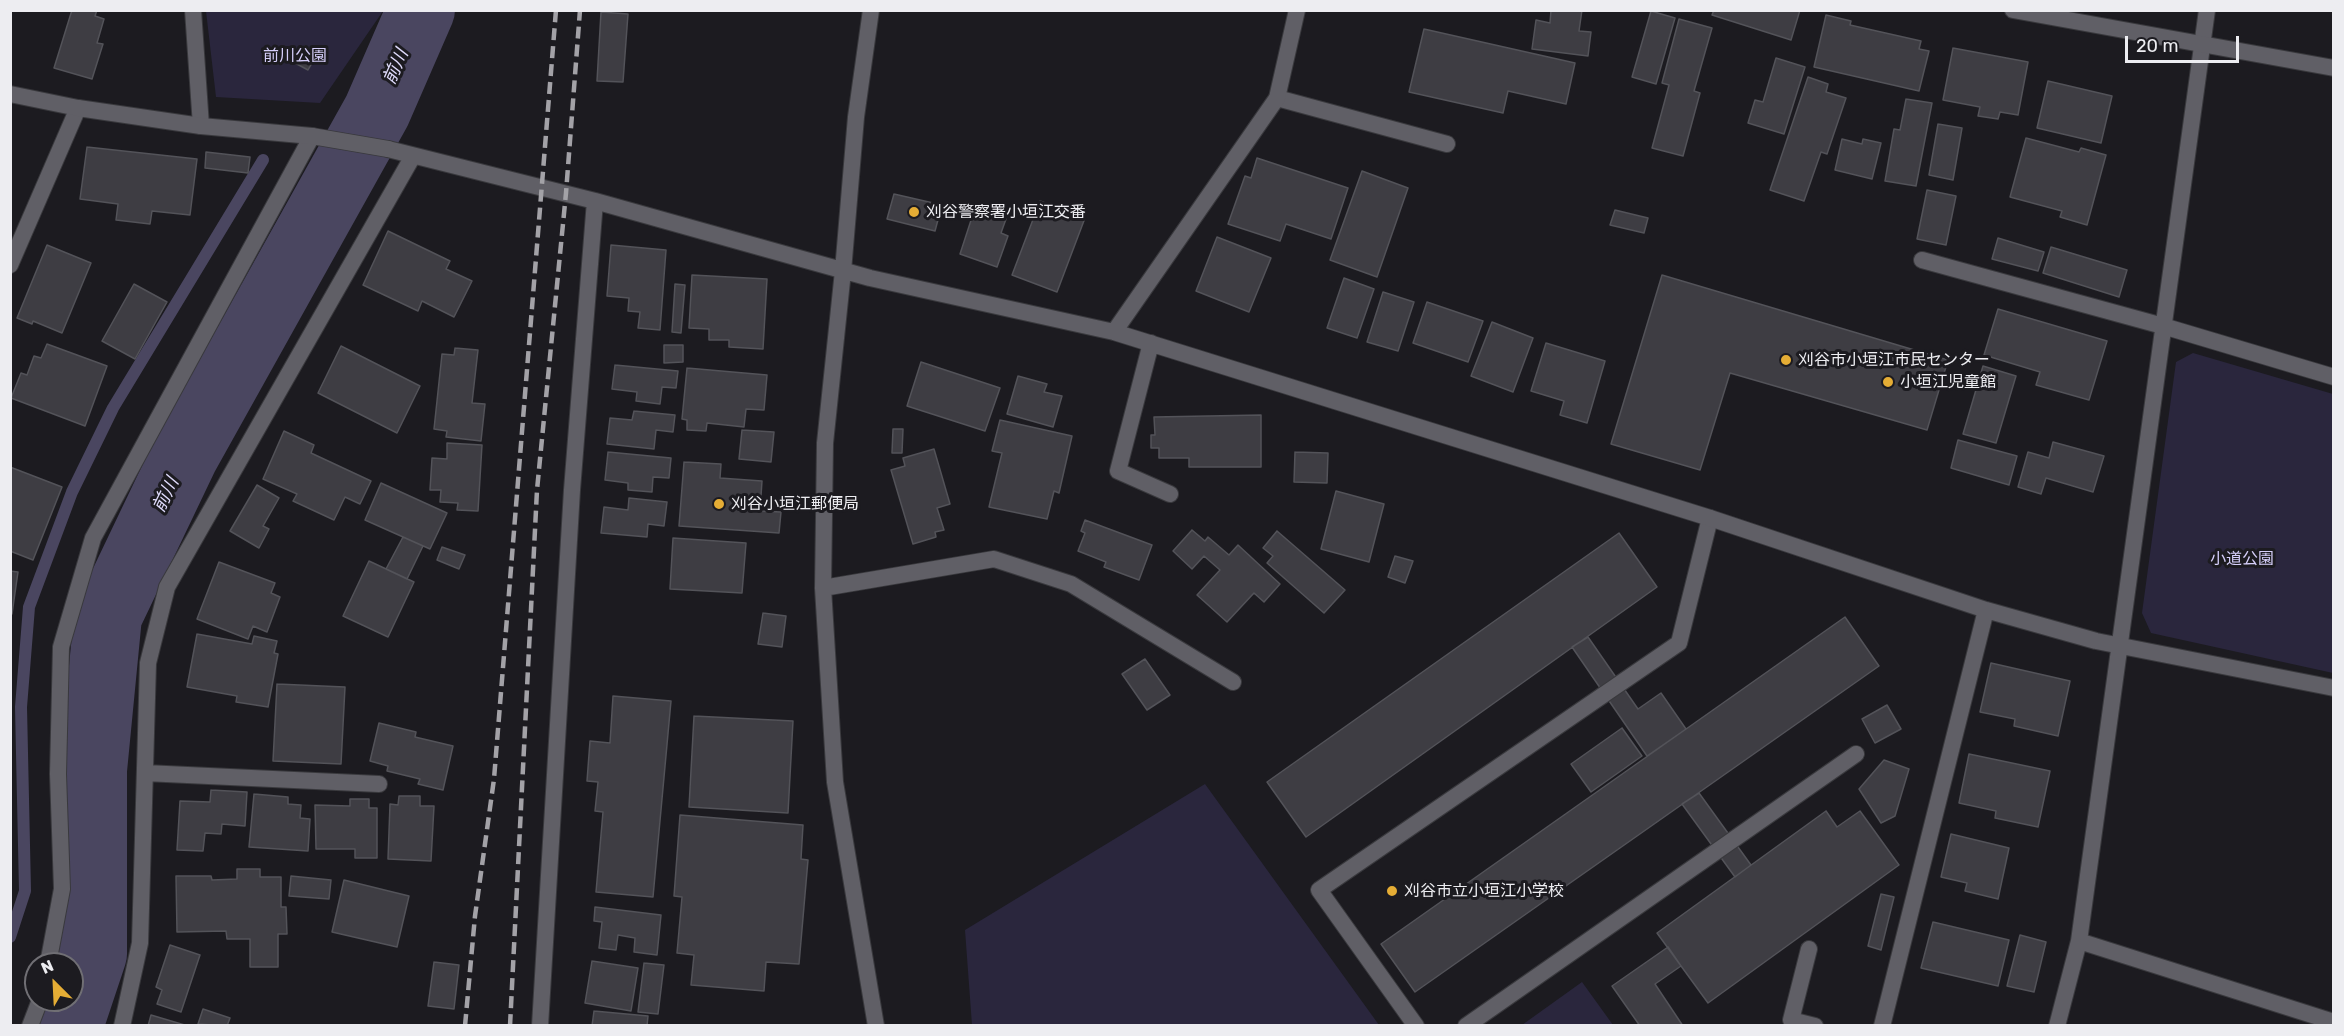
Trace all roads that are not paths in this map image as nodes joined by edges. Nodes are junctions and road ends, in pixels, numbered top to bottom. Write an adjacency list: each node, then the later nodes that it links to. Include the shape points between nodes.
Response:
1 (193, 10): 11 (street)
2 (871, 10): 18 (street, via 856,117)
3 (1297, 10): 9 (street)
4 (2013, 10): 6 (street)
5 (2207, 10): 6 (street)
6 (2202, 44): 7 (street); 19 (street)
7 (2334, 68)
8 (10, 94): 10 (street)
9 (1277, 98): 13 (street); 20 (street)
10 (78, 108): 11 (street); 17 (street)
11 (201, 126): 12 (street)
12 (312, 136): 14 (street); 35 (street, via 93,538 61,647 58,774 62,889)
13 (1447, 144)
14 (413, 156): 15 (street); 31 (street, via 166,587 148,663)
15 (595, 201): 18 (street); 39 (street, via 572,490)
16 (1922, 260): 19 (street)
17 (10, 266)
18 (843, 271): 20 (street); 25 (street, via 825,443)
19 (2163, 326): 22 (street); 27 (street)
20 (1114, 332): 21 (street)
21 (1151, 343): 23 (street, via 1118,471); 24 (street)
22 (2334, 377)
23 (1170, 494)
24 (1710, 518): 26 (street); 41 (street, via 1679,644 1319,890)
25 (823, 588): 28 (street, via 994,559 1071,584); 40 (street, via 835,782)
26 (1986, 610): 27 (street); 44 (street)
27 (2120, 647): 29 (street); 33 (street)
28 (1233, 682)
29 (2334, 688)
30 (1856, 754): 42 (street)
31 (146, 773): 32 (street); 38 (street, via 140,943)
32 (379, 784)
33 (2079, 941): 36 (street); 45 (street)
34 (1809, 949): 37 (street)
35 (50, 952)
36 (2334, 1022)
37 (1790, 1023): 43 (street)
38 (122, 1026)
39 (540, 1026)
40 (876, 1026)
41 (1416, 1026)
42 (1466, 1026)
43 (1815, 1026)
44 (1882, 1026)
45 (2056, 1026)

